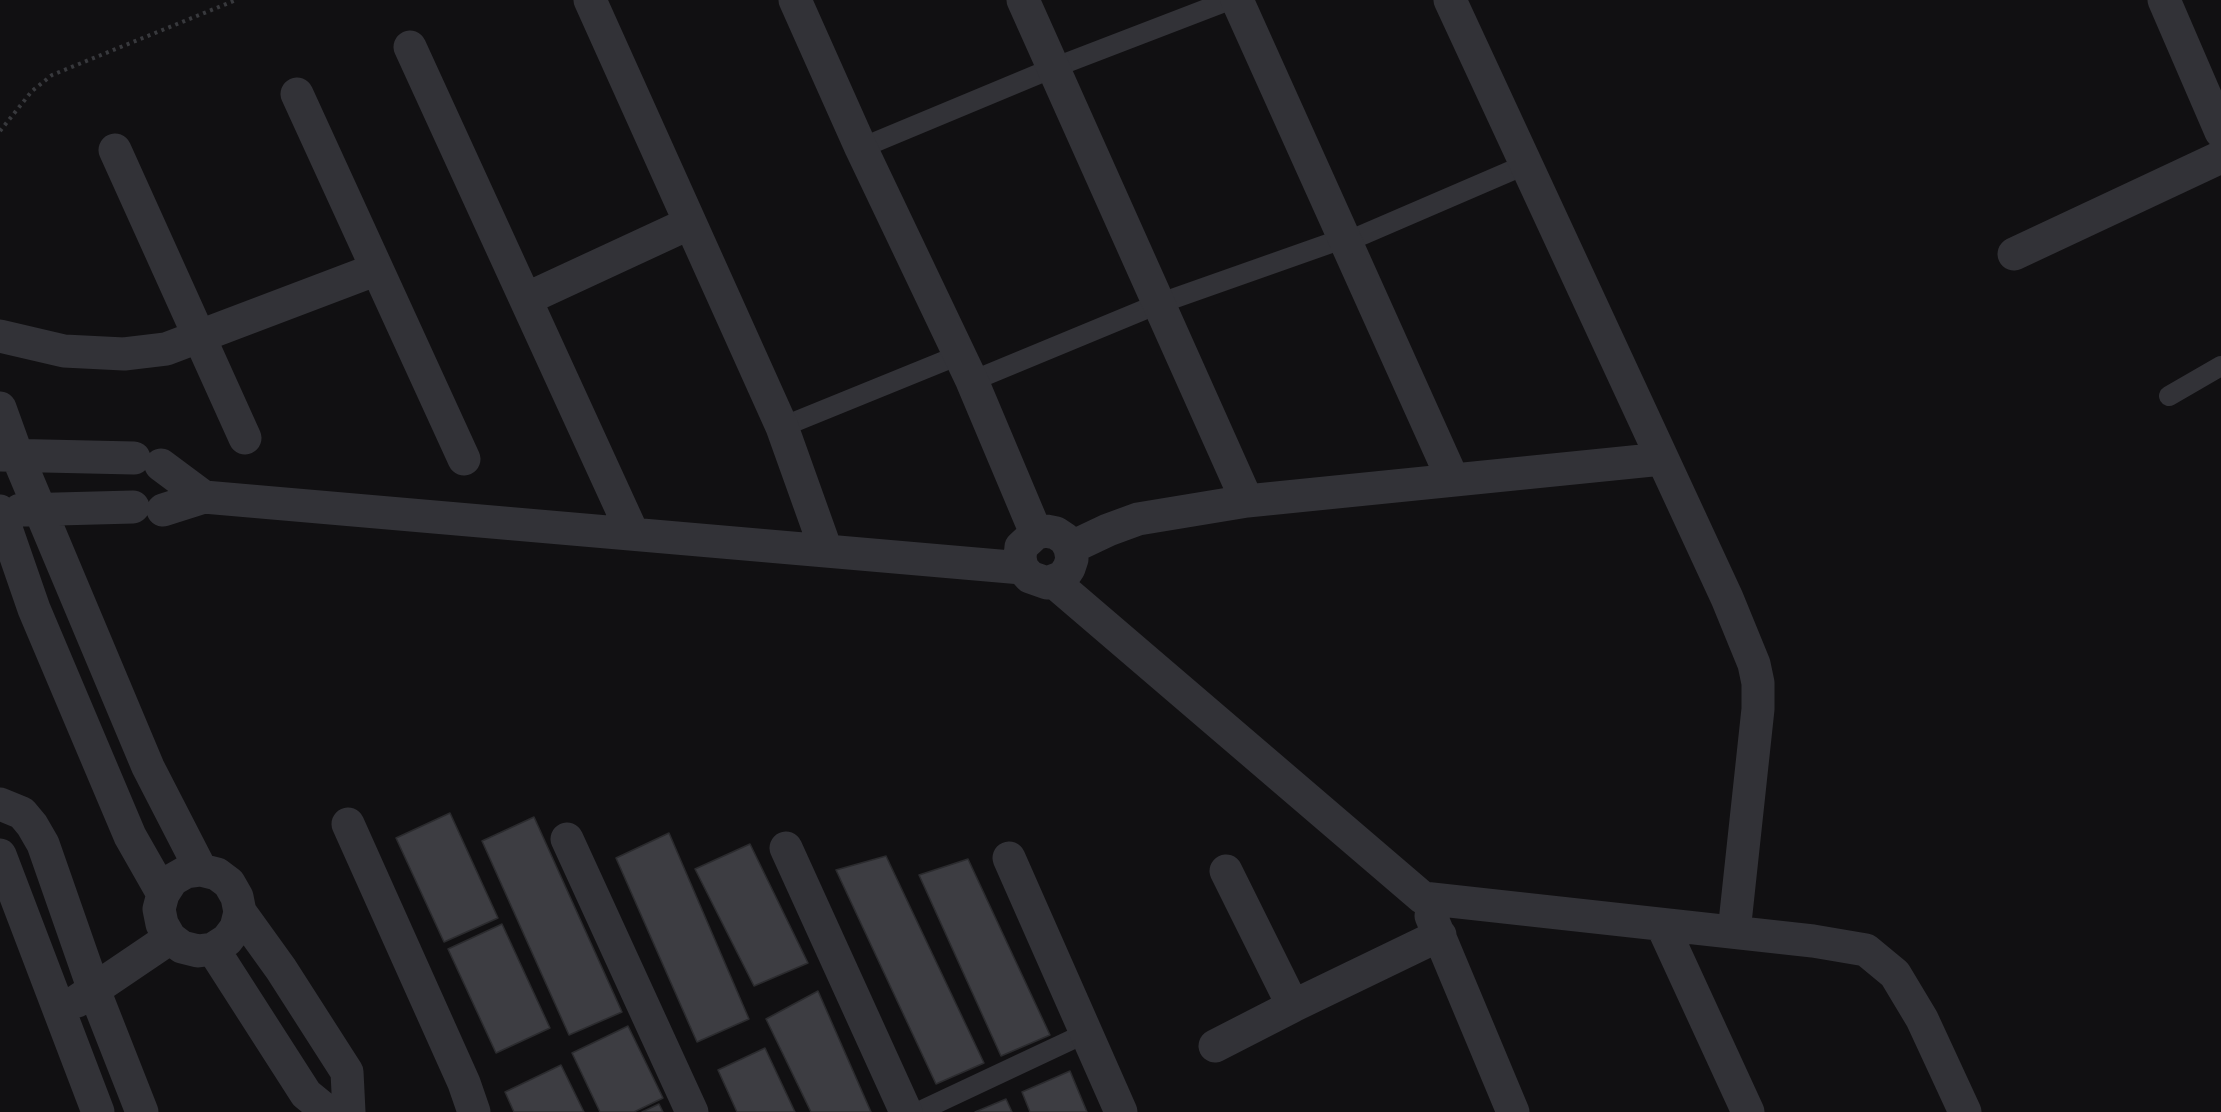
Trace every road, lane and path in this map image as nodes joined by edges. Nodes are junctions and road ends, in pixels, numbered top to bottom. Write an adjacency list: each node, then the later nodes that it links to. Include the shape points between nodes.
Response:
1 (236, 0): 11 (path, via 52,75 32,91)
2 (590, 0): 17 (street)
3 (795, 0): 13 (street)
4 (1023, 0): 9 (street)
5 (1450, 0): 16 (street)
6 (2164, 0): 12 (street)
7 (1241, 2): 9 (lane); 18 (street)
8 (410, 47): 21 (street)
9 (1053, 68): 13 (lane); 22 (street)
10 (297, 94): 20 (street)
11 (0, 131)
12 (2221, 132)
13 (861, 148): 26 (street)
14 (115, 150): 24 (street)
15 (2221, 157): 19 (street)
16 (1527, 164): 18 (lane); 33 (street)
17 (690, 223): 21 (street); 29 (street)
18 (1345, 240): 22 (lane); 34 (street)
19 (2014, 254)
20 (377, 269): 24 (street); 32 (street)
21 (526, 298): 40 (street)
22 (1158, 304): 26 (lane); 36 (street)
23 (0, 336): 24 (street, via 63,351 124,354 166,350)
24 (199, 338): 30 (street)
25 (2221, 366): 27 (lane)
26 (966, 368): 29 (lane); 39 (street)
27 (2169, 396)
28 (0, 408): 31 (street)
29 (782, 427): 42 (street)
30 (245, 438)
31 (8, 455): 35 (street, via 147,462); 37 (street)
32 (464, 459)
33 (1662, 459): 34 (street); 57 (street, via 1727,598 1758,683)
34 (1453, 480): 36 (street)
35 (204, 497): 37 (street, via 148,508); 40 (street)
36 (1247, 501): 41 (street, via 1138,519)
37 (39, 509): 38 (street); 51 (street, via 148,768)
38 (0, 510): 53 (street, via 34,609 130,837)
39 (1036, 533): 41 (street, via 1056,533); 43 (street, via 1022,548)
40 (633, 534): 42 (street)
41 (1070, 548): 44 (street, via 1069,568)
42 (826, 550): 43 (street)
43 (1022, 568): 44 (street, via 1035,580)
44 (1054, 582): 54 (street)
45 (0, 804): 61 (street, via 22,813 43,844)
46 (348, 824): 70 (street)
47 (567, 839): 71 (street)
48 (786, 848): 72 (street)
49 (0, 855): 63 (street)
50 (1009, 858): 64 (street)
51 (201, 870): 53 (street, via 172,880); 55 (street, via 217,874 229,883)
52 (1226, 871): 62 (street)
53 (163, 894): 59 (street, via 159,909)
54 (1423, 898): 56 (street); 58 (street)
55 (240, 912): 60 (street, via 236,928); 69 (street, via 347,1072)
56 (1662, 926): 57 (street); 76 (street)
57 (1734, 932): 77 (street, via 1866,950 1895,974 1922,1019)
58 (1440, 935): 62 (street); 75 (street)
59 (170, 938): 60 (street, via 182,947); 61 (street)
60 (213, 949): 68 (street, via 306,1094)
61 (94, 990): 63 (street); 67 (street)
62 (1293, 1006): 65 (street)
63 (60, 1013): 66 (street)
64 (1086, 1033): 73 (lane); 74 (street)
65 (1215, 1046)
66 (98, 1112)
67 (142, 1112)
68 (328, 1112)
69 (349, 1112)
70 (474, 1112)
71 (692, 1112)
72 (906, 1112)
73 (918, 1112)
74 (1121, 1112)
75 (1513, 1112)
76 (1748, 1112)
77 (1965, 1112)

